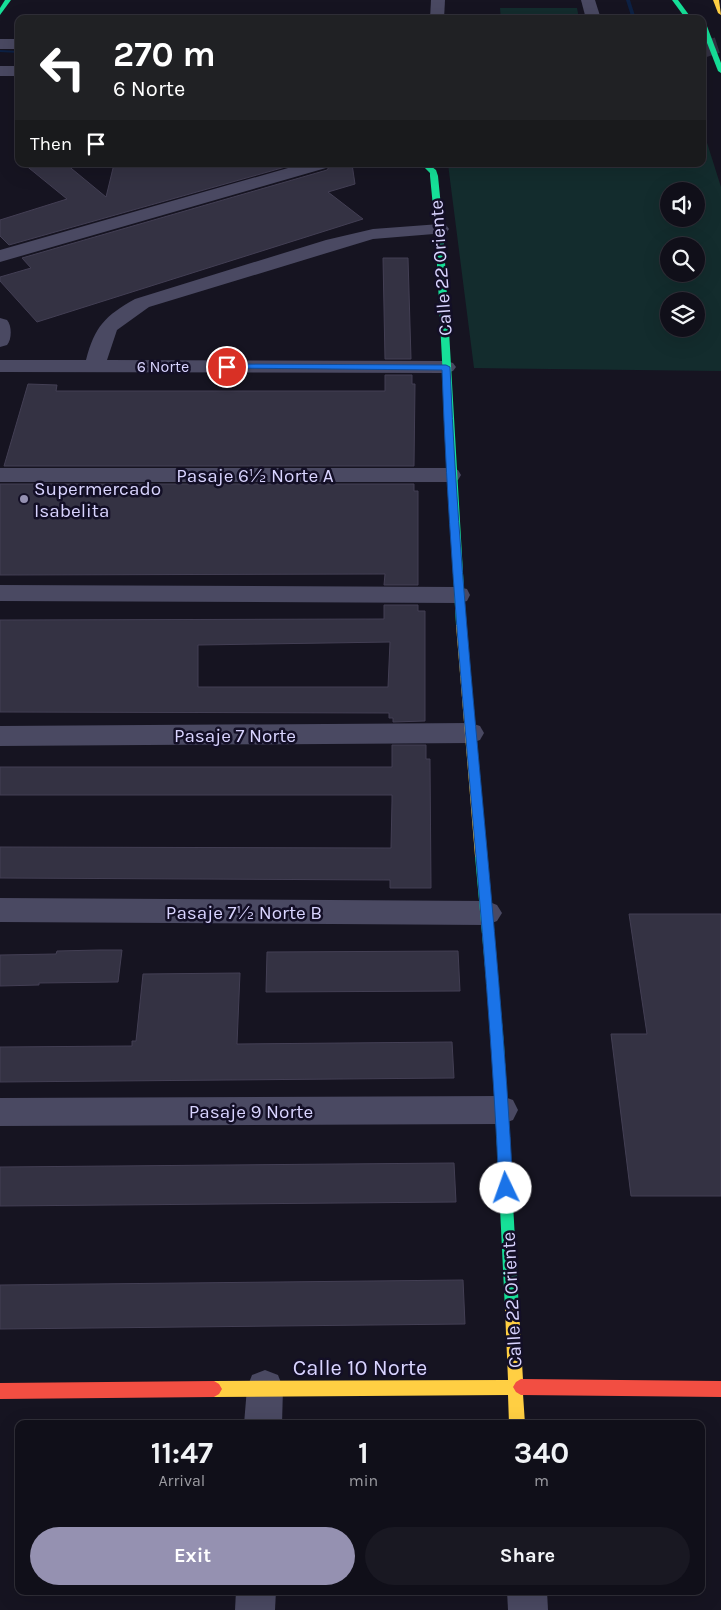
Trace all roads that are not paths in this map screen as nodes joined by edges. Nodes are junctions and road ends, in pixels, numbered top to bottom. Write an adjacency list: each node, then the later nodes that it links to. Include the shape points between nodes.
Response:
1 (8, 0): 6 (main road)
2 (438, 0): 8 (street)
3 (588, 0): 9 (street)
4 (675, 0): 10 (main road)
5 (716, 0): 7 (main road)
6 (0, 13)
7 (721, 13)
8 (437, 15)
9 (593, 15)
10 (686, 15)
11 (706, 30): 15 (main road)
12 (0, 44): 13 (street)
13 (15, 44)
14 (706, 46): 15 (main road)
15 (719, 67)
16 (0, 71): 17 (street)
17 (15, 71)
18 (310, 167): 21 (street)
19 (427, 167): 20 (main road, Calle 22 Oriente, via 434,176)
20 (440, 229): 25 (street, via 373,234 142,303 114,319 102,335); 26 (main road, Calle 22 Oriente)
21 (0, 256)
22 (0, 324): 23 (street)
23 (0, 340)
24 (0, 366): 25 (street, 6 Norte)
25 (95, 366): 26 (street, 6 Norte)
26 (446, 367): 28 (main road, Calle 22 Oriente)
27 (0, 475): 28 (street, Pasaje 6½ Norte A)
28 (450, 475): 30 (main road, Calle 22 Oriente)
29 (0, 593): 30 (street)
30 (458, 595): 31 (main road, Calle 22 Oriente)
31 (471, 734): 32 (street, Pasaje 7 Norte); 34 (main road, Calle 22 Oriente)
32 (0, 736)
33 (0, 910): 34 (street, Pasaje 7½ Norte B)
34 (487, 913): 35 (main road, Calle 22 Oriente)
35 (502, 1110): 36 (street, Pasaje 9 Norte); 37 (main road, Calle 22 Oriente)
36 (0, 1112)
37 (515, 1387): 38 (main road, Calle 10 Norte); 39 (main road, Calle 10 Norte); 42 (main road, Calle 22 Oriente)
38 (265, 1388): 40 (main road, Calle 10 Norte); 41 (street)
39 (721, 1389)
40 (0, 1392)
41 (263, 1420)
42 (517, 1420)
43 (256, 1595): 45 (street)
44 (526, 1595): 46 (street)
45 (255, 1610)
46 (528, 1610)

